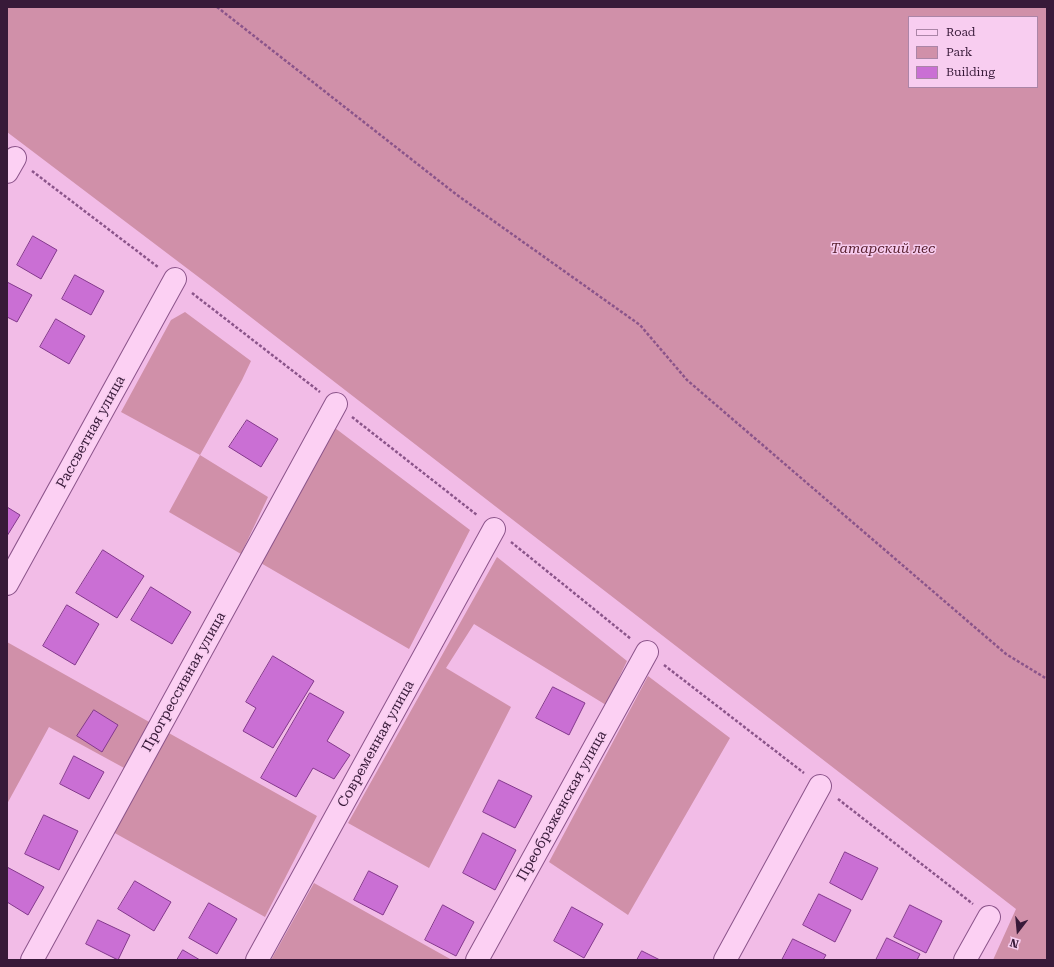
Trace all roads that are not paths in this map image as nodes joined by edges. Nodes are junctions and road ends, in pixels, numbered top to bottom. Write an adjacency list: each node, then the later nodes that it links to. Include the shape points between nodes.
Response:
1 (175, 279): 4 (street, Рассветная улица)
2 (336, 404): 8 (street, Прогрессивная улица)
3 (494, 529): 9 (street, Современная улица)
4 (7, 584)
5 (647, 652): 10 (street, Преображенская улица)
6 (820, 786): 11 (street)
7 (989, 917): 12 (street)
8 (32, 960)
9 (257, 960)
10 (477, 960)
11 (725, 960)
12 (965, 960)

